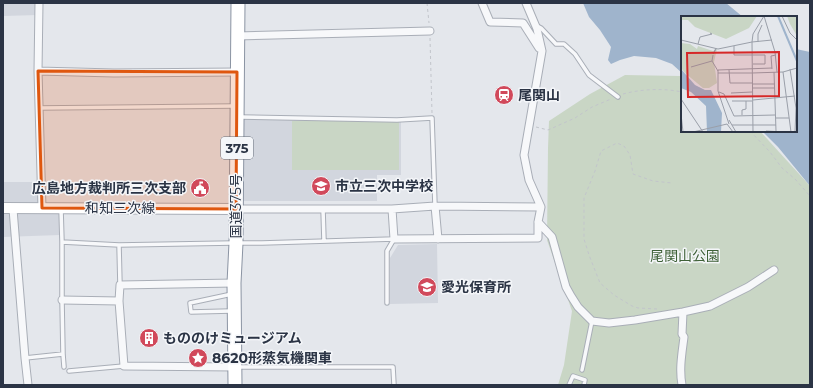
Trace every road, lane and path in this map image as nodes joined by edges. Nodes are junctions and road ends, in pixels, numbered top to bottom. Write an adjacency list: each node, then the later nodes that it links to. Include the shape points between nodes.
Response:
1 (39, 3): 10 (street)
2 (238, 3): 8 (highway, 国道375号 / 375)
3 (427, 3): 7 (path)
4 (482, 3): 9 (street, via 490,22 523,23)
5 (526, 3): 6 (street)
6 (536, 26): 9 (street); 14 (lane, via 556,44 564,44 575,54 589,75)
7 (430, 30): 8 (street); 18 (path)
8 (238, 36): 11 (highway, 国道375号 / 375)
9 (542, 51): 19 (street)
10 (38, 71): 11 (street); 16 (street)
11 (237, 72): 17 (highway, 国道375号 / 375)
12 (681, 92): 13 (path, via 638,90)
13 (624, 94)
14 (618, 97)
15 (610, 99): 19 (path, via 548,130)
16 (39, 108): 17 (lane); 25 (street)
17 (237, 111): 18 (lane, via 397,120); 28 (highway, 国道375号 / 375)
18 (432, 118): 23 (lane)
19 (528, 126): 24 (street, via 524,155 529,180)
20 (751, 132): 22 (path)
21 (672, 183): 44 (path, via 653,181 633,174 630,155 624,146 618,143 601,151 584,198 584,239 600,283 632,306)
22 (810, 196)
23 (435, 206): 24 (street); 30 (street); 33 (street)
24 (541, 207): 31 (street)
25 (42, 208): 26 (main road, 和知三次線); 27 (main road, 和知三次線)
26 (61, 208): 28 (main road, 和知三次線); 35 (lane)
27 (8, 209): 49 (street)
28 (236, 209): 29 (street); 36 (highway, 国道375号 / 375)
29 (323, 209): 30 (street); 34 (lane)
30 (392, 209): 32 (street)
31 (538, 222): 33 (street, via 538,238); 47 (street, via 552,237 566,287 578,307)
32 (394, 239): 33 (street); 34 (lane); 43 (lane, via 387,251)
33 (438, 239)
34 (324, 241): 36 (lane)
35 (62, 242): 37 (lane); 41 (lane)
36 (236, 243): 37 (lane); 40 (highway, 国道375号 / 375)
37 (119, 245): 39 (lane)
38 (774, 270): 46 (street, via 748,287 710,306)
39 (120, 285): 40 (street); 42 (street)
40 (234, 288): 45 (highway, 国道375号 / 375); 45 (lane, via 190,304 191,312)
41 (62, 300): 42 (street); 48 (lane)
42 (119, 301): 50 (street)
43 (387, 303)
44 (661, 309)
45 (234, 311): 52 (highway, 国道375号 / 375)
46 (683, 312): 47 (street, via 609,324); 60 (street, via 684,337 680,376)
47 (592, 321): 53 (lane)
48 (63, 354): 49 (lane); 51 (lane)
49 (24, 358): 55 (street)
50 (124, 366): 52 (street); 54 (lane)
51 (64, 367)
52 (235, 367): 56 (highway, 国道375号 / 375); 57 (lane, via 393,367)
53 (582, 370)
54 (69, 371)
55 (28, 385)
56 (235, 385)
57 (394, 385)
58 (569, 385): 59 (lane, via 573,376 585,380)
59 (584, 385)
60 (682, 385)

